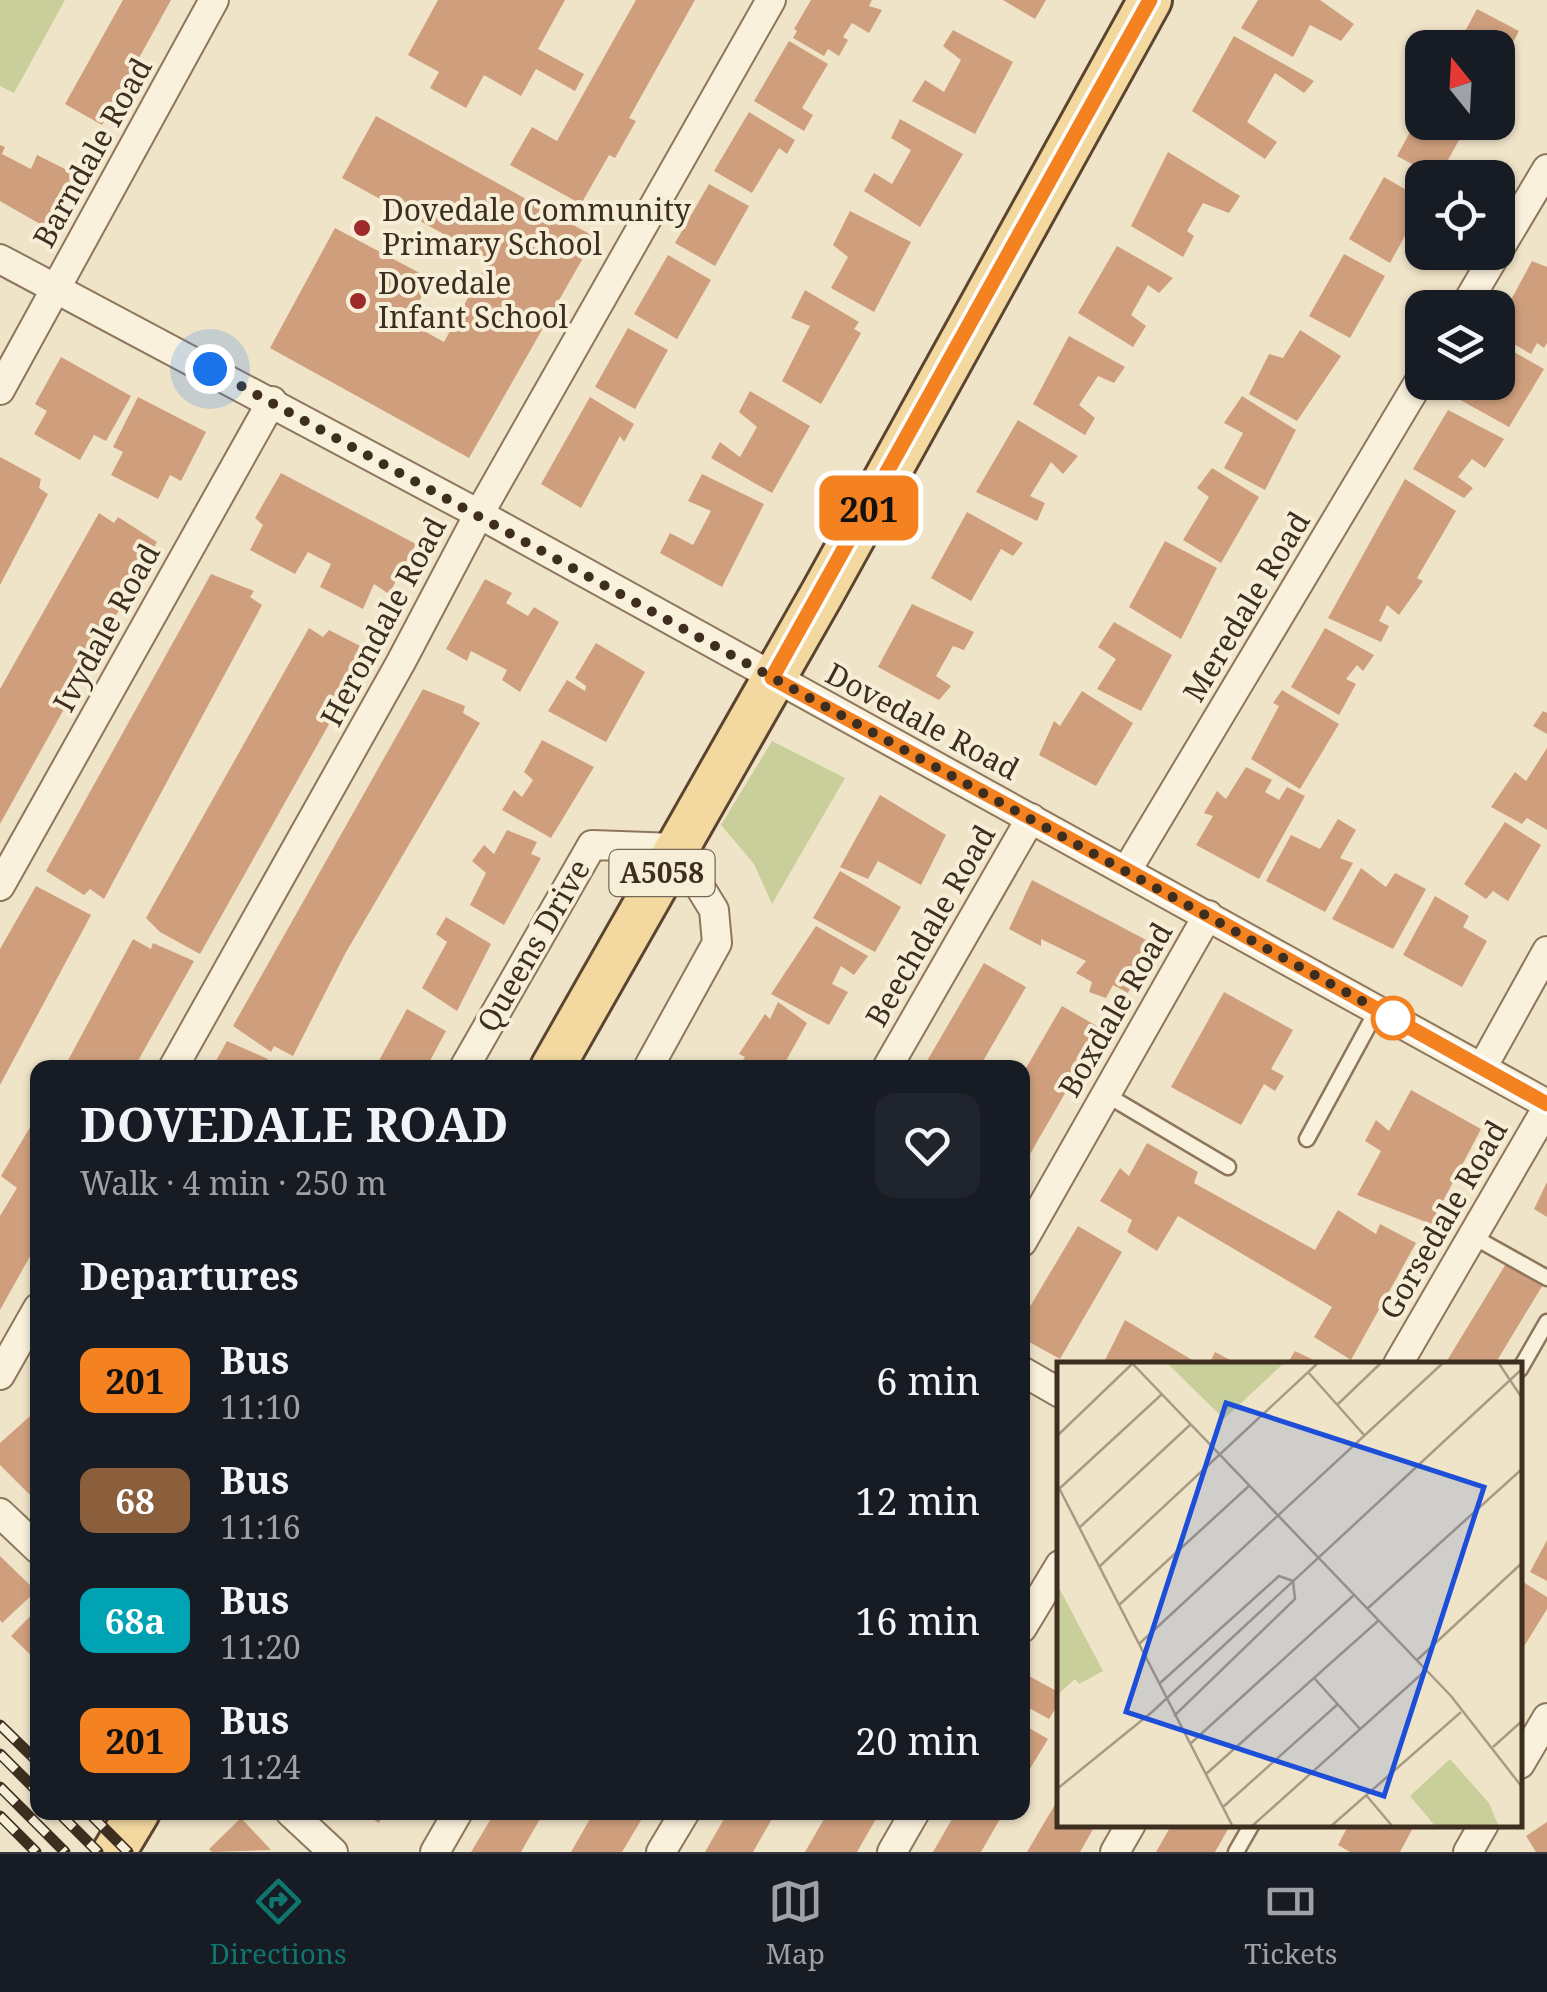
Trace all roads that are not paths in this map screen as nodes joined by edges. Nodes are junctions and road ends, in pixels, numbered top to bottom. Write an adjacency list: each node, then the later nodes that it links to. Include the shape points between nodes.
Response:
1 (214, 0): 7 (street, Barndale Road)
2 (771, 0): 11 (street, Herondale Road)
3 (1150, 0): 12 (main road, A5058)
4 (1547, 169): 5 (street)
5 (1515, 222)
6 (0, 259): 7 (street, Dovedale Road)
7 (56, 289): 8 (street, Barndale Road); 10 (street, Dovedale Road)
8 (0, 390)
9 (1408, 400): 15 (street, Meredale Road)
10 (272, 401): 11 (street, Dovedale Road); 16 (street, Ivydale Road)
11 (479, 514): 12 (street, Dovedale Road); 20 (street, Herondale Road)
12 (772, 678): 13 (street, Dovedale Road); 14 (main road, A5058)
13 (1031, 818): 15 (street, Dovedale Road); 24 (street, Beechdale Road)
14 (676, 848): 21 (street, Queens Drive, via 592,845); 22 (main road, A5058); 23 (street, via 714,910 717,943)
15 (1127, 870): 17 (street, Dovedale Road)
16 (0, 886)
17 (1208, 915): 19 (street, Dovedale Road); 26 (street, Boxdale Road)
18 (1547, 951): 25 (street)
19 (1377, 1010): 25 (street, Dovedale Road); 28 (lane)
20 (177, 1060)
21 (469, 1060)
22 (557, 1060)
23 (652, 1060)
24 (892, 1060)
25 (1482, 1068): 27 (street, Dovedale Road)
26 (1105, 1094): 29 (lane); 30 (street, Boxdale Road)
27 (1547, 1106): 31 (street, Gorsedale Road)
28 (1307, 1139)
29 (1228, 1167)
30 (1030, 1228)
31 (1472, 1236): 32 (lane); 35 (street, Gorsedale Road)
32 (1547, 1278)
33 (30, 1322): 37 (street)
34 (1547, 1322): 36 (lane)
35 (1399, 1362)
36 (1522, 1366)
37 (0, 1375)
38 (1030, 1376): 39 (street)
39 (1057, 1391)
40 (0, 1513): 41 (street)
41 (30, 1541)
42 (1057, 1569): 43 (street)
43 (1030, 1615)
44 (1547, 1718): 45 (street)
45 (1522, 1761)
46 (133, 1820): 54 (main road)
47 (299, 1820): 55 (street)
48 (454, 1820): 56 (street)
49 (680, 1820): 57 (street)
50 (911, 1820): 58 (street)
51 (1129, 1827): 59 (street)
52 (1250, 1827): 60 (lane)
53 (1482, 1827): 61 (street)
54 (114, 1852)
55 (333, 1852)
56 (436, 1852)
57 (661, 1852)
58 (892, 1852)
59 (1115, 1852)
60 (1236, 1852)
61 (1468, 1852)

